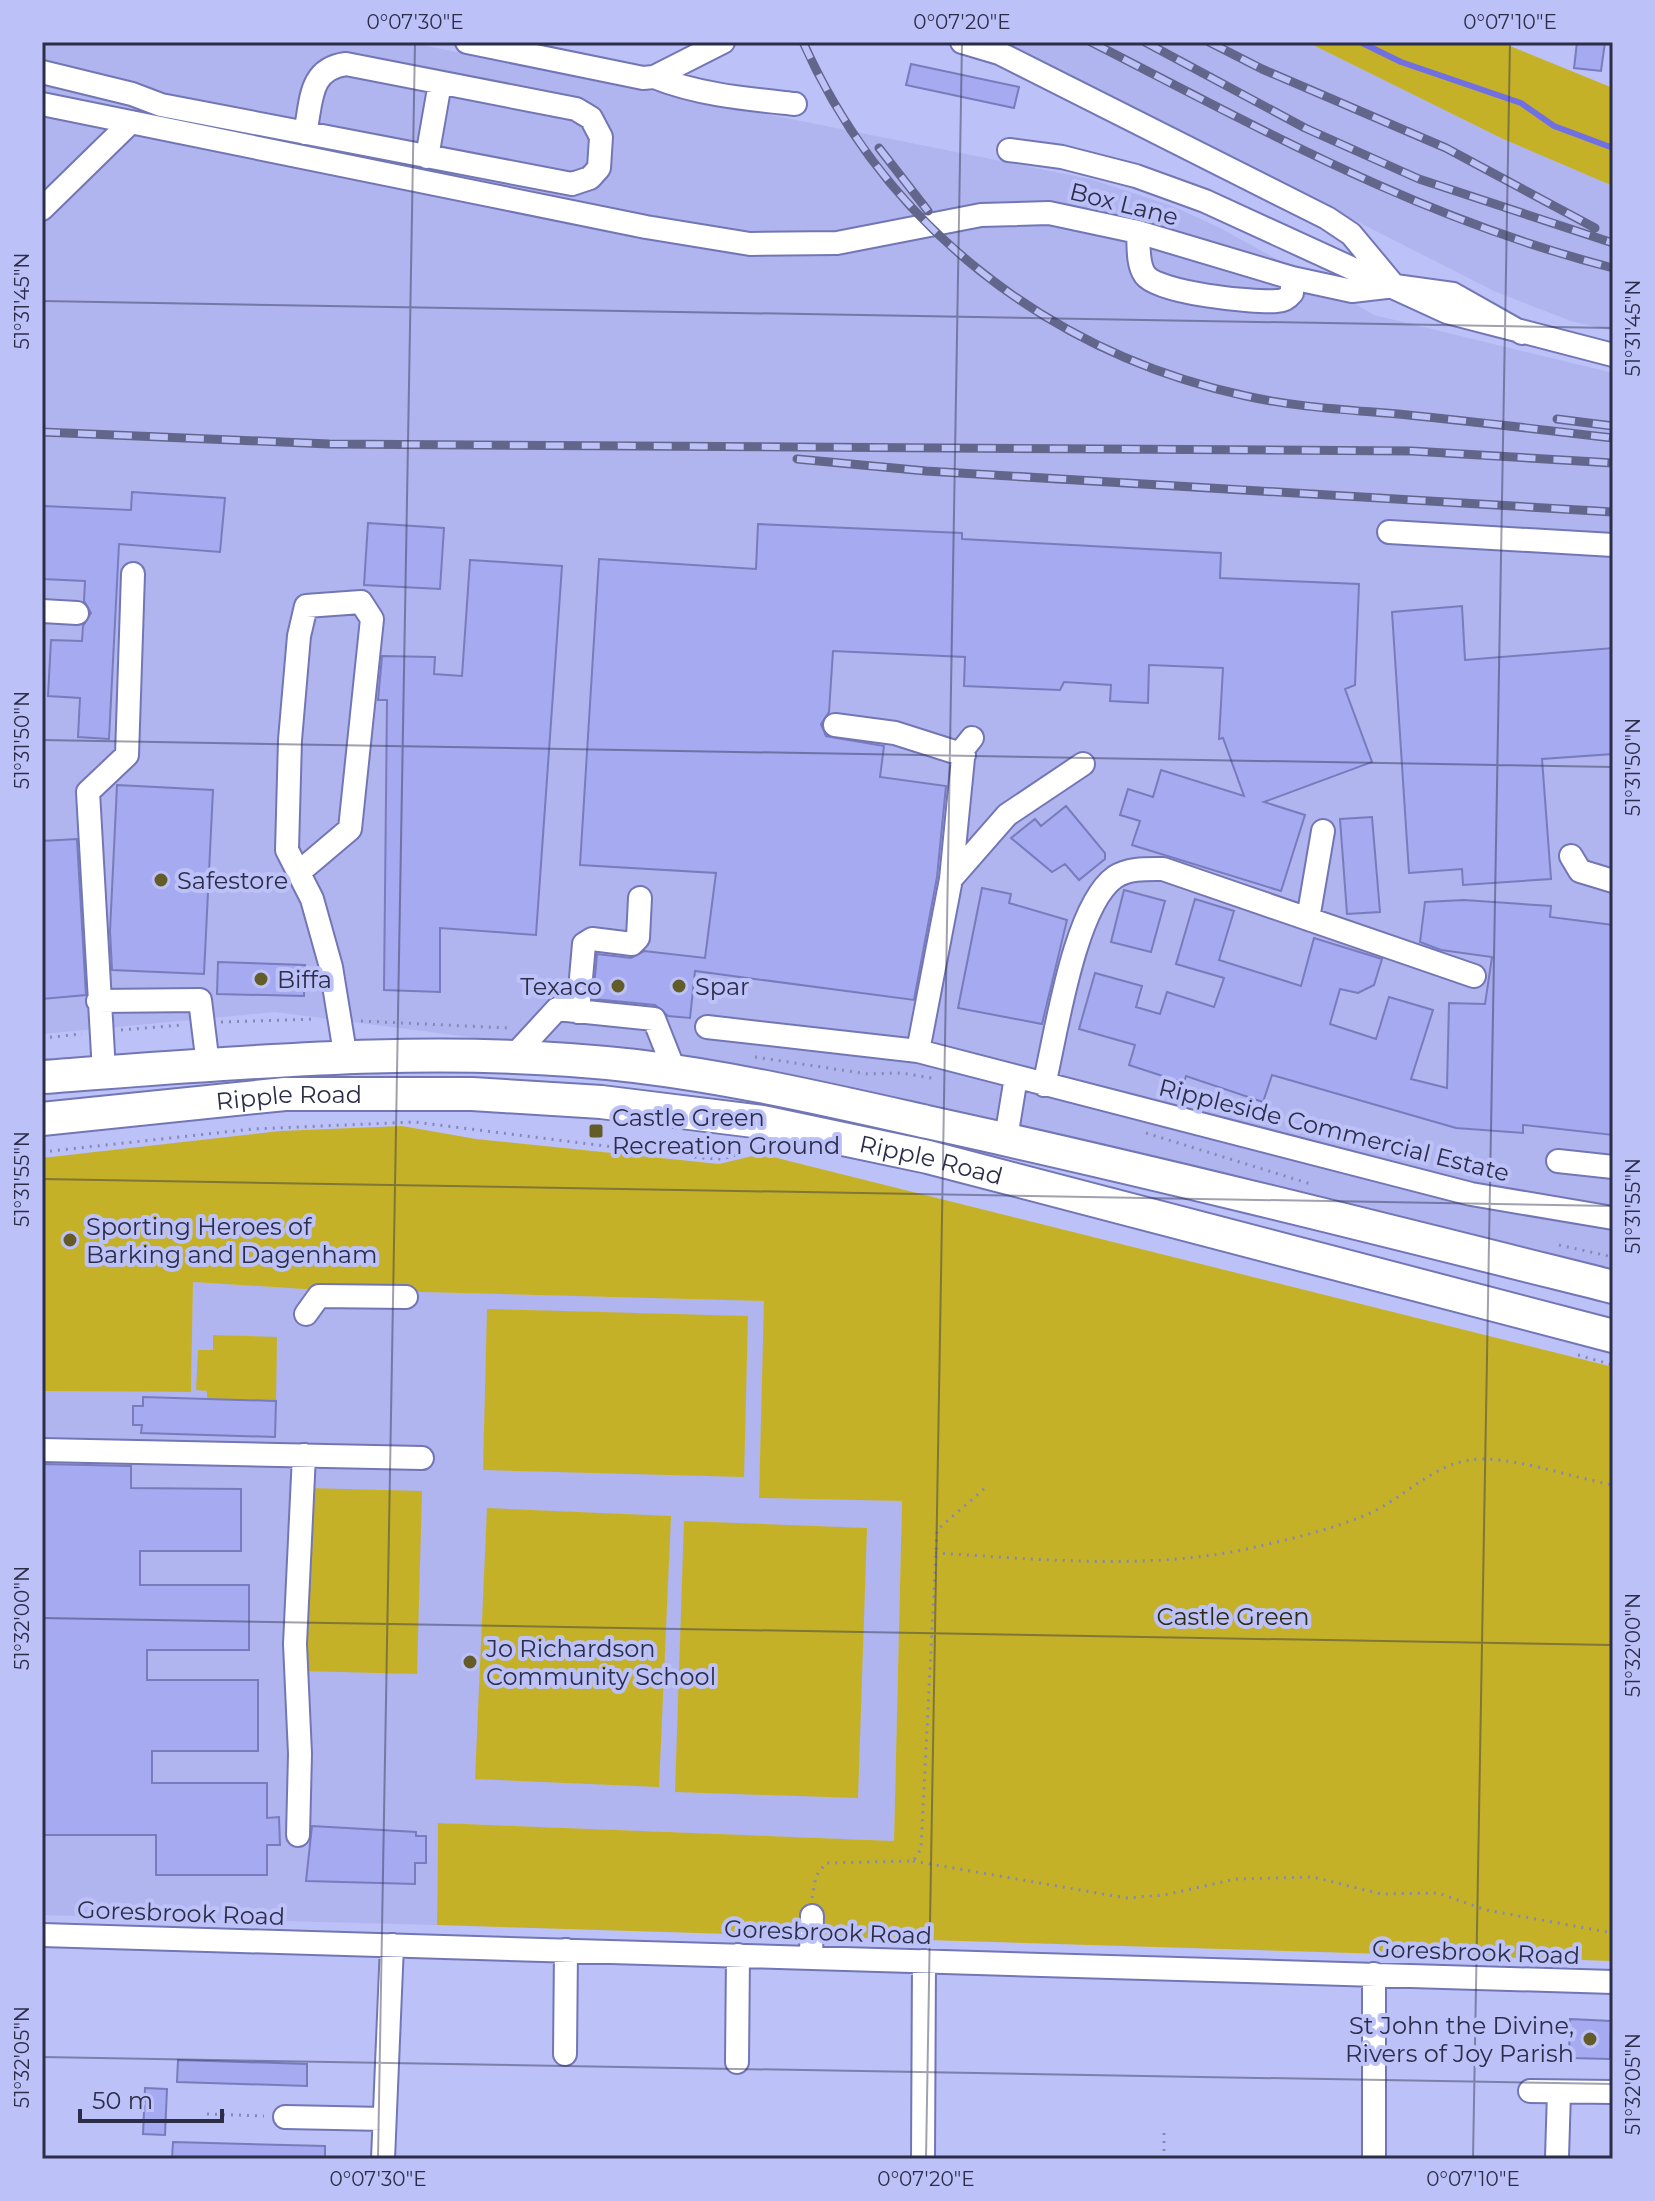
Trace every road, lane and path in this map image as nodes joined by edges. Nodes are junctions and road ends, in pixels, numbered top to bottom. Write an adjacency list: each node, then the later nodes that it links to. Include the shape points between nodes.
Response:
1 (467, 42): 5 (street)
2 (723, 42): 5 (street)
3 (962, 42): 16 (street, via 999,53 1327,218 1351,234)
4 (42, 72): 10 (street, via 161,105)
5 (654, 77): 8 (street, via 742,99)
6 (440, 83): 10 (street, via 346,64 329,66 318,76); 12 (street); 12 (street, via 576,109 591,118 601,137 599,168 590,178 572,184)
7 (42, 104): 9 (street, Box Lane)
8 (795, 104)
9 (131, 122): 13 (street); 14 (street, Box Lane, via 709,240 837,243 1014,212 1049,213)
10 (305, 133): 12 (street)
11 (1009, 150): 16 (street, via 1136,176)
12 (427, 157)
13 (42, 209)
14 (1138, 232): 15 (street, Box Lane); 15 (street, via 1140,263 1156,284 1224,298 1278,301 1292,293)
15 (1292, 278): 16 (street, Box Lane, via 1352,291)
16 (1395, 286): 17 (street, via 1447,312)
17 (1613, 355)
18 (1389, 532): 19 (street)
19 (1613, 545)
20 (133, 574): 33 (street, via 127,755 88,792)
21 (42, 611): 22 (street)
22 (77, 613)
23 (835, 725): 28 (street, via 968,746)
24 (1083, 764): 28 (street, via 1007,815)
25 (1323, 831): 31 (street)
26 (1571, 856): 29 (street, via 1580,871)
27 (298, 873): 27 (street, via 287,850 288,803 296,666 306,606 361,602 372,619 350,829); 37 (street, via 312,899 331,967)
28 (951, 879): 36 (street)
29 (1613, 881)
30 (640, 898): 34 (street, via 638,938 632,944 592,939 584,944)
31 (1308, 919): 32 (street); 46 (street, via 1163,869 1138,869 1116,877 1095,899 1083,924)
32 (1474, 976)
33 (98, 1001): 39 (street, via 200,1000); 40 (street)
34 (578, 1012): 38 (street, via 557,1009); 41 (street, via 654,1019)
35 (707, 1027): 36 (street, Rippleside Commercial Estate)
36 (918, 1051): 44 (street, Rippleside Commercial Estate)
37 (346, 1059): 38 (highway, Ripple Road); 39 (highway, Ripple Road)
38 (511, 1059): 41 (highway, Ripple Road)
39 (208, 1065): 40 (highway, Ripple Road)
40 (104, 1072): 43 (highway, Ripple Road)
41 (675, 1072): 49 (highway, Ripple Road, via 768,1085)
42 (902, 1073): 45 (path)
43 (42, 1077)
44 (1016, 1077): 46 (street, Rippleside Commercial Estate); 49 (street)
45 (944, 1080)
46 (1044, 1085): 55 (street, Rippleside Commercial Estate, via 1471,1194)
47 (42, 1119): 61 (highway, Ripple Road, via 285,1094 472,1094 601,1102 762,1122 928,1157)
48 (1132, 1129): 54 (path)
49 (1006, 1138): 58 (highway, Ripple Road)
50 (761, 1149): 51 (path, via 702,1158 414,1122 253,1129)
51 (42, 1152)
52 (1558, 1161): 53 (street)
53 (1613, 1167)
54 (1326, 1188)
55 (1613, 1218)
56 (1558, 1245): 57 (path)
57 (1613, 1257)
58 (1613, 1287)
59 (406, 1297): 60 (street, via 319,1296)
60 (306, 1314)
61 (1613, 1336)
62 (1568, 1352): 63 (path)
63 (1613, 1365)
64 (42, 1450): 65 (street)
65 (304, 1455): 66 (street); 70 (street, via 295,1644)
66 (422, 1458)
67 (1613, 1485): 69 (path, via 1510,1461 1469,1460 1423,1478 1370,1513 1249,1548 1203,1556 1063,1562)
68 (985, 1488): 69 (path, via 937,1530)
69 (935, 1553): 71 (path, via 925,1825)
70 (298, 1835)
71 (913, 1861): 72 (path, via 826,1863 816,1876); 73 (path, via 1126,1898 1236,1879 1313,1877 1381,1894 1438,1893 1486,1910)
72 (812, 1916): 78 (street)
73 (1613, 1933)
74 (42, 1935): 75 (street, Goresbrook Road)
75 (392, 1945): 76 (street, Goresbrook Road); 89 (street)
76 (566, 1950): 77 (street, Goresbrook Road); 82 (street)
77 (738, 1955): 78 (street, Goresbrook Road); 83 (street)
78 (811, 1957): 79 (street, Goresbrook Road)
79 (924, 1961): 80 (street, Goresbrook Road); 93 (street)
80 (1374, 1974): 81 (street, Goresbrook Road); 95 (street)
81 (1613, 1982)
82 (565, 2054)
83 (737, 2062)
84 (1530, 2091): 85 (street)
85 (1559, 2092): 86 (street); 91 (street)
86 (1613, 2092)
87 (207, 2114): 88 (path)
88 (285, 2117): 89 (street)
89 (384, 2119): 92 (street)
90 (1164, 2131): 94 (path)
91 (1557, 2157)
92 (383, 2159)
93 (923, 2159)
94 (1164, 2159)
95 (1374, 2159)

